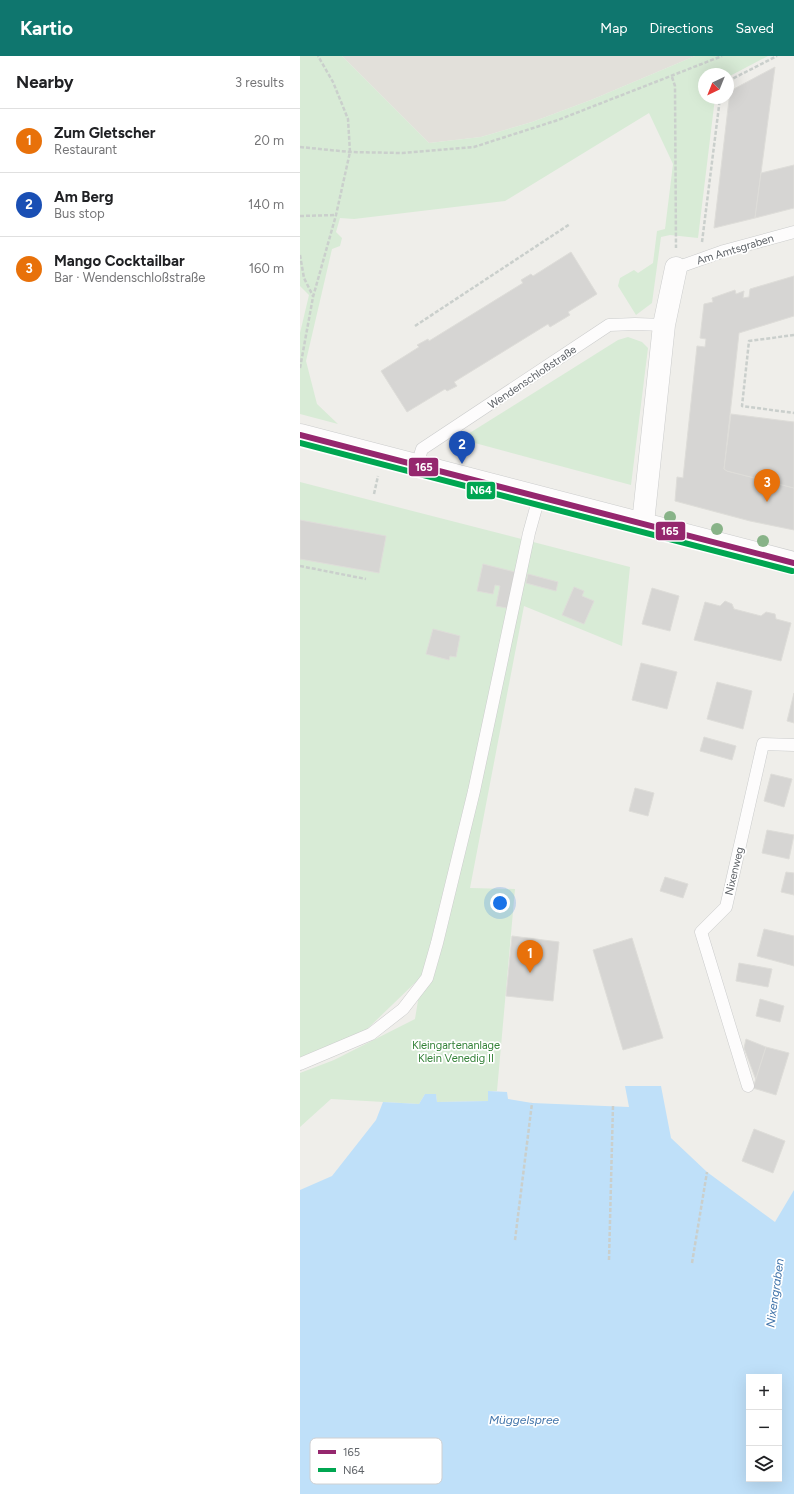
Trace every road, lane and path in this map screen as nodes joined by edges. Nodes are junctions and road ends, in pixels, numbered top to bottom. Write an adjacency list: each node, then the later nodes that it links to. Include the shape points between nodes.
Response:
1 (318, 56): 8 (path, via 333,82 348,119)
2 (722, 56): 4 (path)
3 (777, 56): 5 (path)
4 (672, 77): 8 (path, via 558,120 474,147 402,153); 15 (path)
5 (734, 78)
6 (719, 104): 14 (path, via 701,246)
7 (300, 147): 8 (path)
8 (350, 152): 9 (path)
9 (336, 215): 10 (path); 16 (path)
10 (300, 216)
11 (570, 224): 18 (path)
12 (794, 232): 14 (lane, Am Amtsgraben)
13 (300, 255): 16 (path, via 304,278)
14 (705, 258): 15 (lane, Am Amtsgraben)
15 (676, 268): 17 (street)
16 (313, 297): 20 (path)
17 (664, 325): 23 (lane, Wendenschloßstraße, via 608,325 422,449); 27 (street)
18 (415, 326)
19 (794, 335): 21 (path, via 749,341 742,406)
20 (300, 368)
21 (794, 414)
22 (300, 435): 23 (street)
23 (417, 465): 26 (street)
24 (379, 472): 25 (path)
25 (374, 494)
26 (539, 497): 27 (street); 32 (lane, via 474,791 427,978 403,1009 371,1034)
27 (643, 523): 28 (street)
28 (794, 564)
29 (300, 566): 30 (path)
30 (366, 579)
31 (794, 745): 33 (lane, Nixenweg, via 763,744 726,907 701,932)
32 (300, 1064)
33 (748, 1086)
34 (532, 1103): 37 (path)
35 (613, 1106): 38 (path)
36 (707, 1172): 39 (path)
37 (515, 1240)
38 (609, 1260)
39 (692, 1263)

